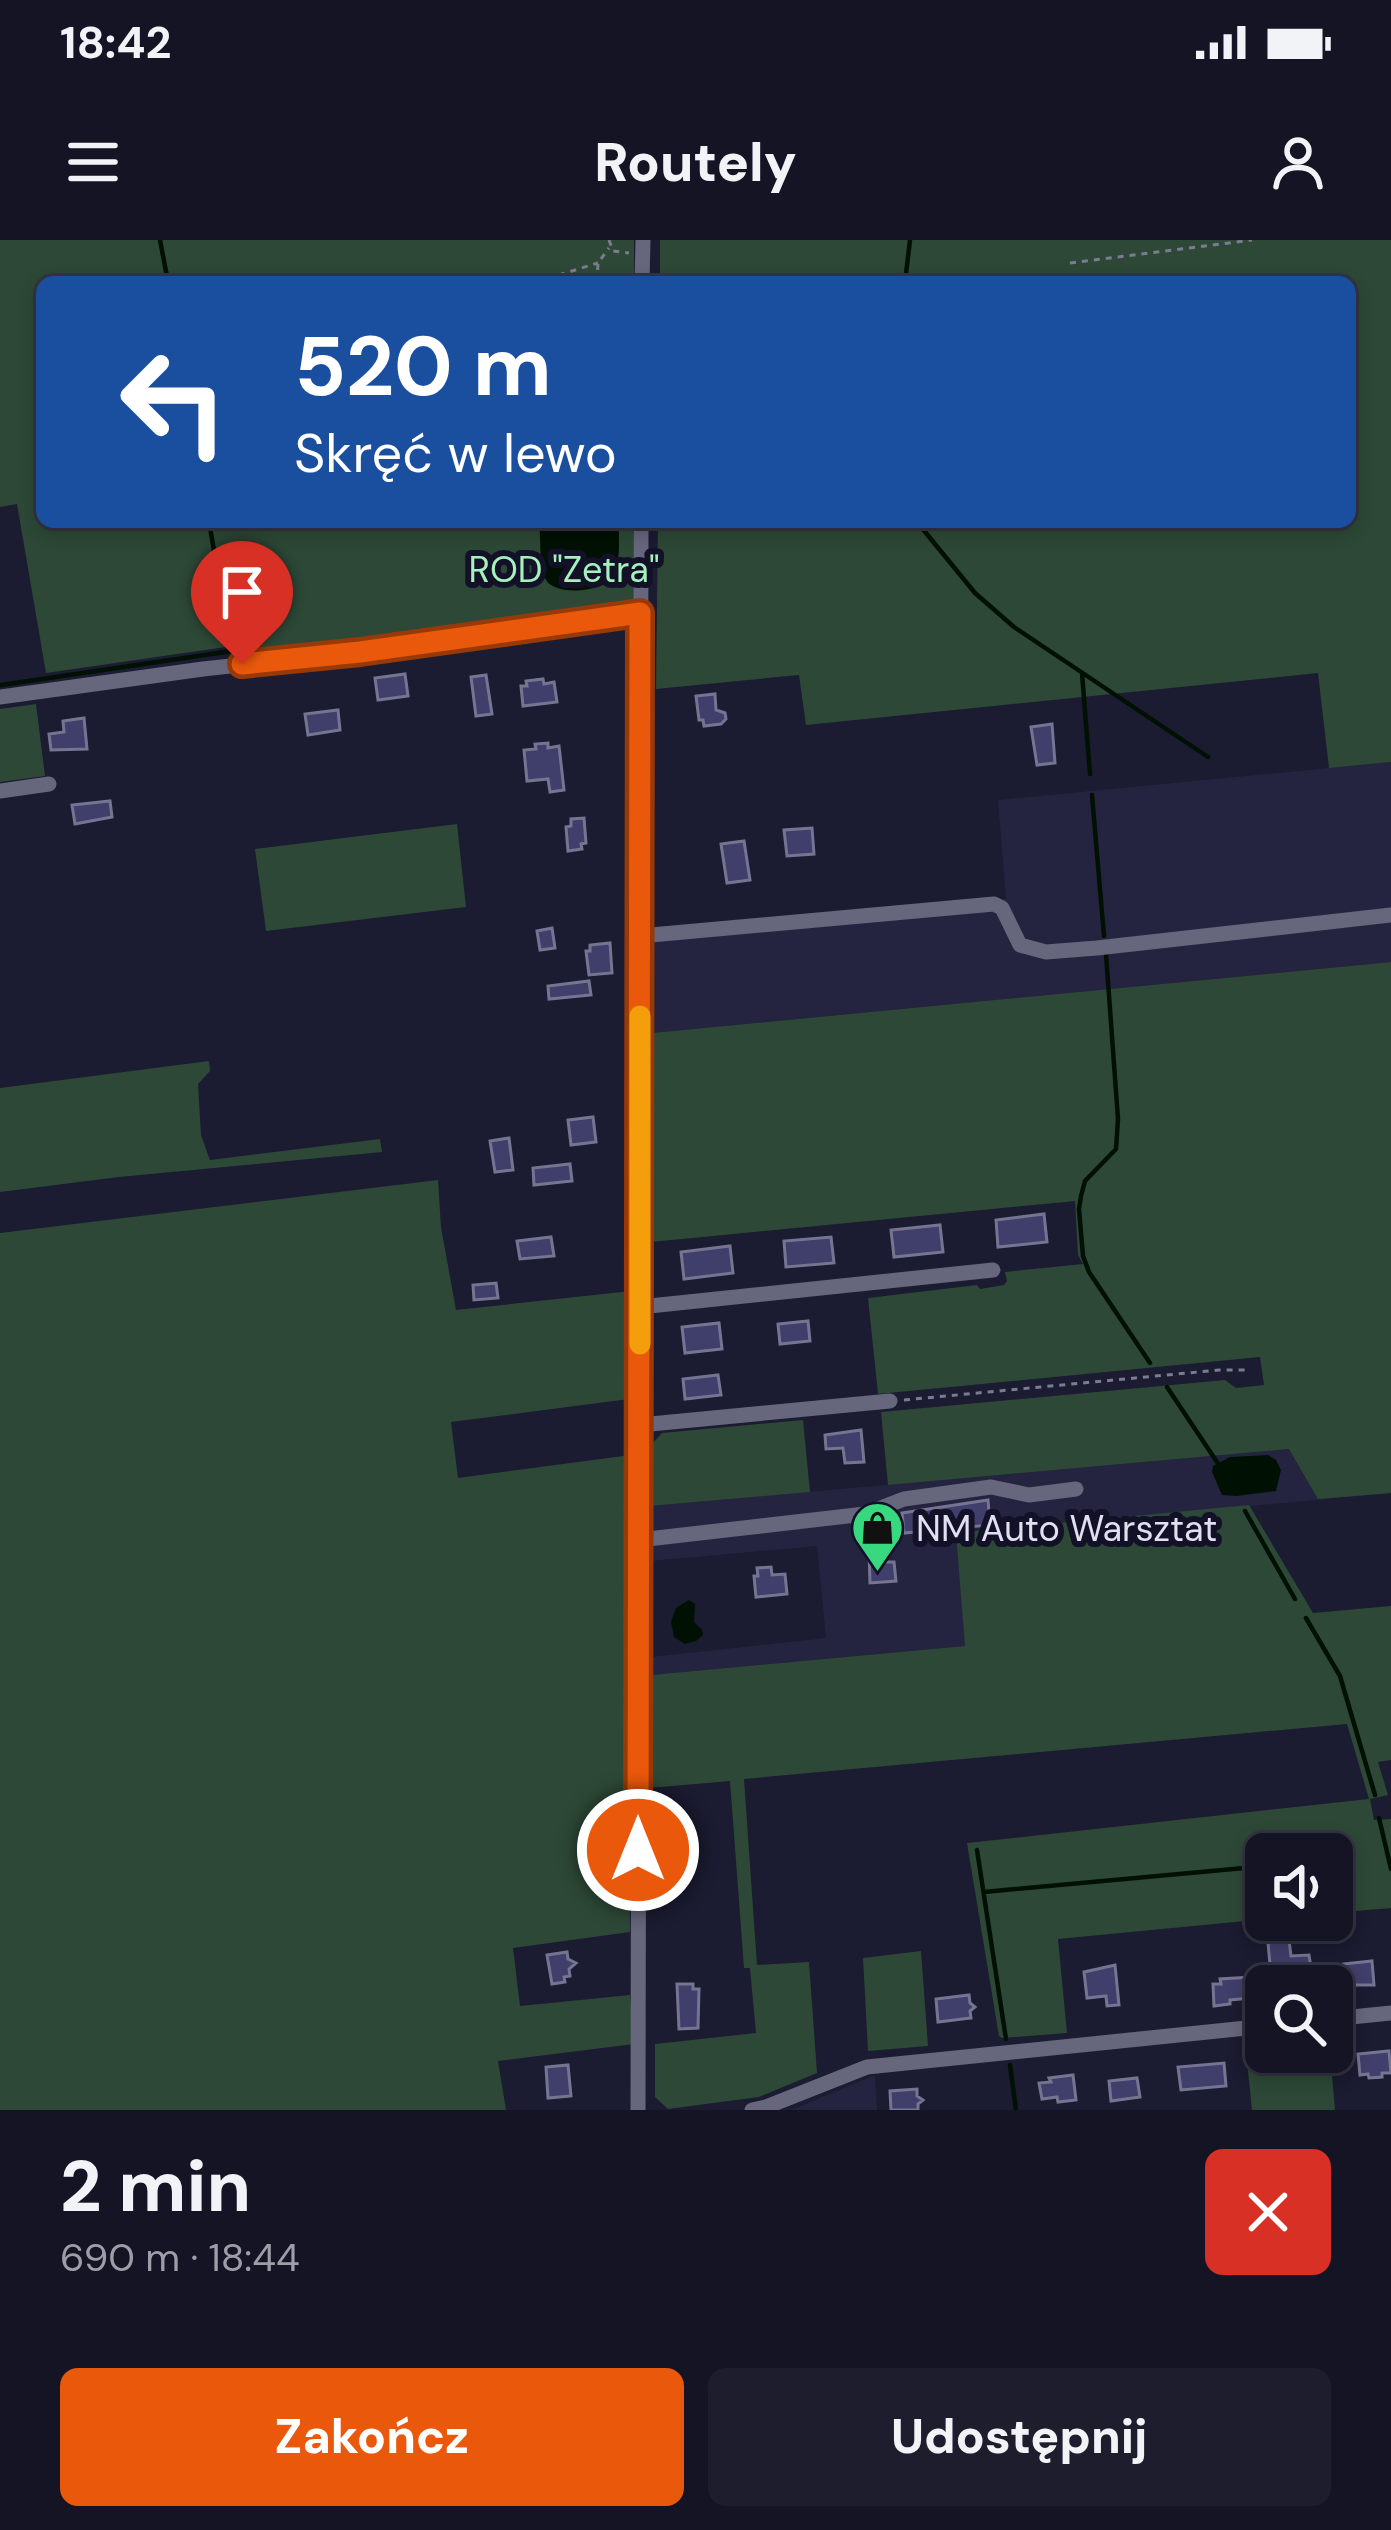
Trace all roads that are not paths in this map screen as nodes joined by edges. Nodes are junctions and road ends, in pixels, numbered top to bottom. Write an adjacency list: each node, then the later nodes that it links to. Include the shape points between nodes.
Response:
1 (641, 528): 2 (street)
2 (640, 613): 3 (street); 7 (street)
3 (0, 697)
4 (50, 784): 5 (street)
5 (0, 791)
6 (1391, 915): 7 (street, via 1046,952 1020,945 994,904)
7 (640, 936): 9 (street)
8 (993, 1270): 9 (street)
9 (640, 1307): 11 (street)
10 (890, 1401): 11 (street)
11 (640, 1425): 13 (street)
12 (1076, 1489): 13 (street, via 1029,1496 991,1487 904,1499 865,1514)
13 (639, 1540): 17 (street)
14 (1391, 2013): 15 (street)
15 (1353, 2017)
16 (1245, 2028): 18 (street, via 867,2067)
17 (638, 2110)
18 (752, 2110)

